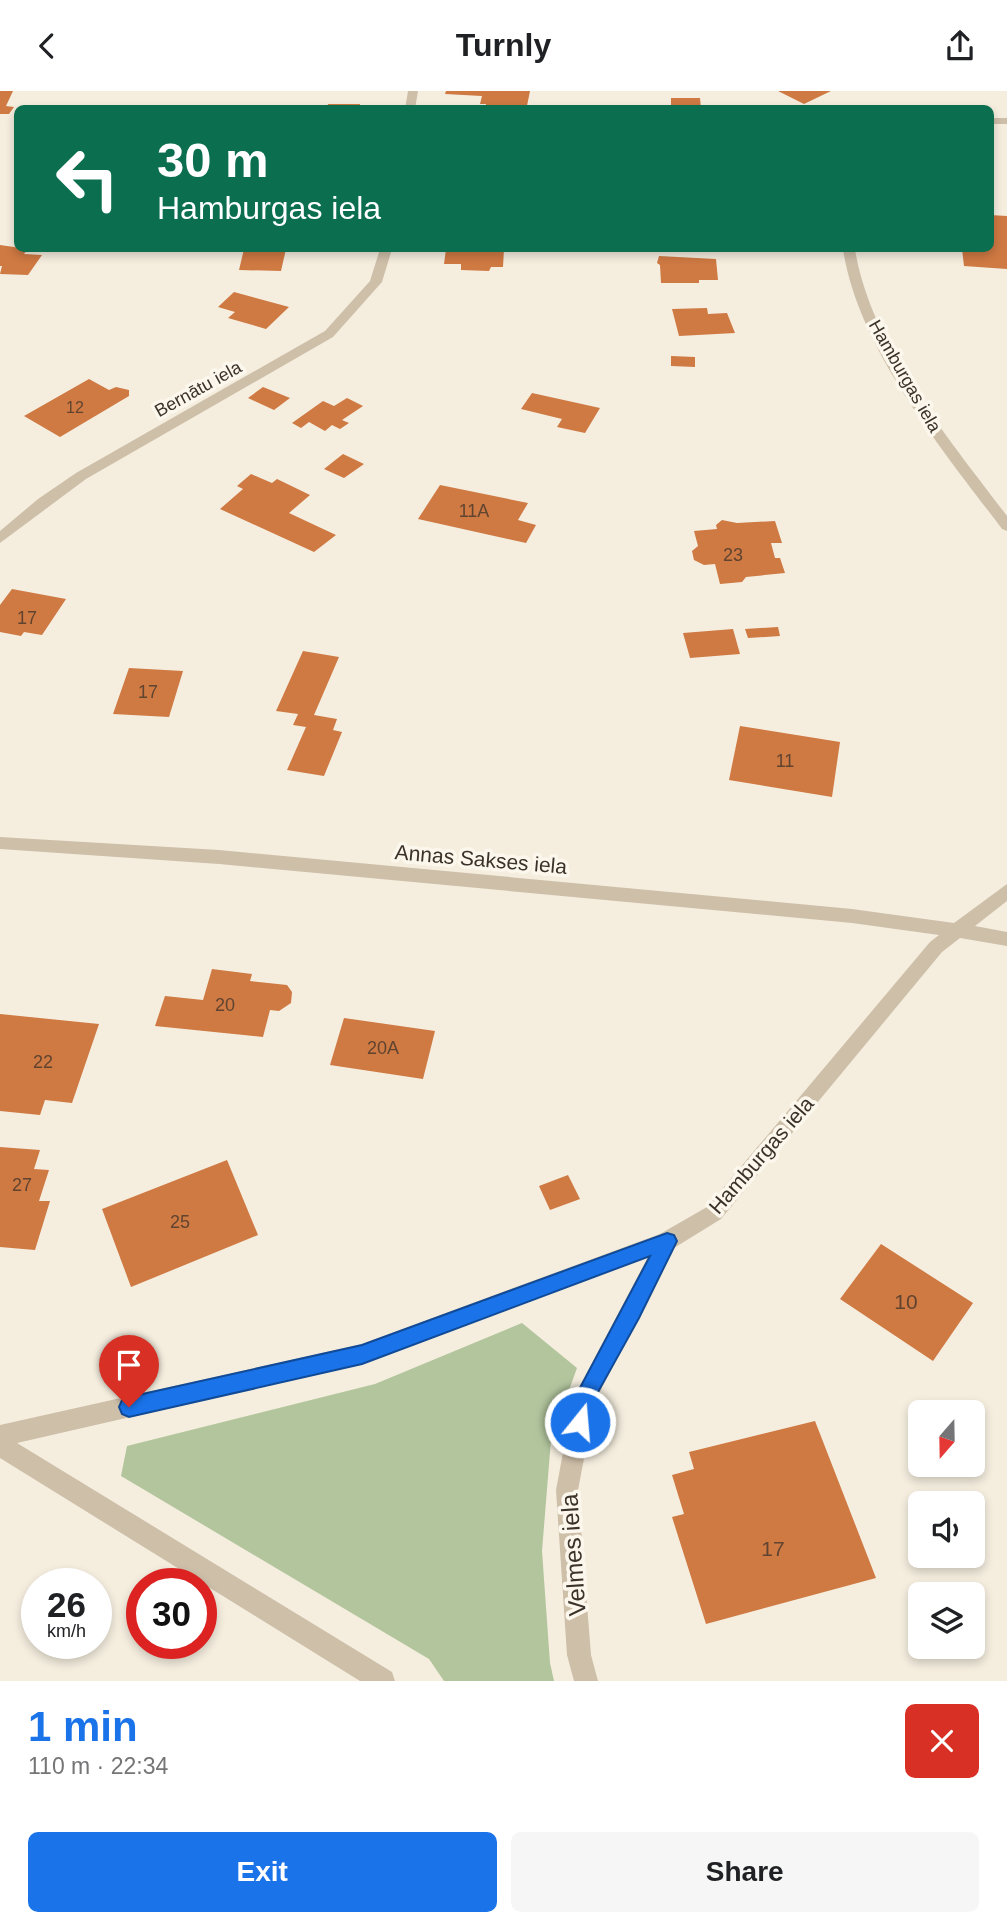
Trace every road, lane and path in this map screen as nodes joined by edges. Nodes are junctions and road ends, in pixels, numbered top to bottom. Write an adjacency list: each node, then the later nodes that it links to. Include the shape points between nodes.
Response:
1 (385, 252): 4 (street, Bernātu iela, via 376,282 330,334 80,476)
2 (850, 252): 3 (street, Hamburgas iela, via 873,326 899,374 927,421)
3 (1007, 526)
4 (0, 538)
5 (0, 843): 7 (street, Annas Sakses iela, via 219,857 852,916)
6 (1007, 891): 7 (street, Hamburgas iela)
7 (956, 930): 8 (street, Annas Sakses iela); 9 (street, Hamburgas iela, via 936,947 714,1213)
8 (1007, 939)
9 (667, 1241): 10 (street, Hamburgas iela, via 362,1354); 13 (street, Velmes iela, via 584,1399 567,1490 579,1655)
10 (0, 1436)
11 (0, 1444): 12 (street)
12 (383, 1681)
13 (586, 1681)

